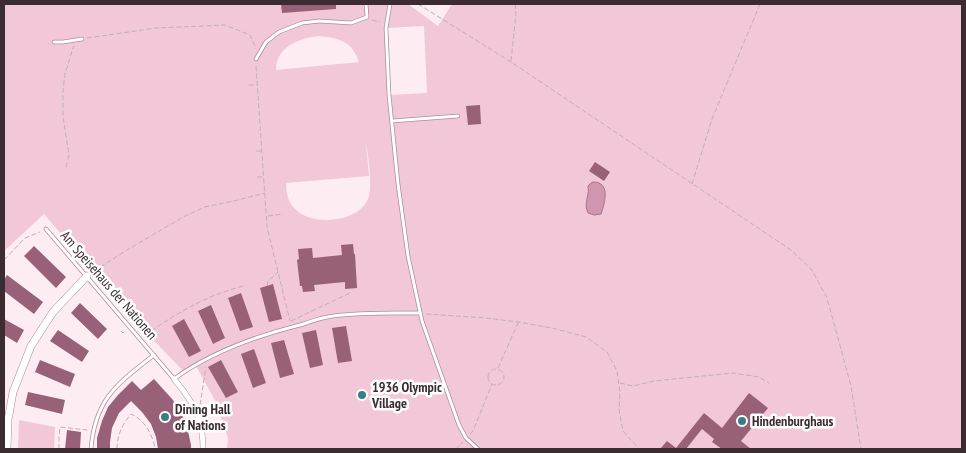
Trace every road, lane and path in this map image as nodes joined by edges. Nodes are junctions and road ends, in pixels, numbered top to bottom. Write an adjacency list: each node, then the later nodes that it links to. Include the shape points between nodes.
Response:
1 (366, 4): 6 (lane)
2 (390, 4): 7 (lane)
3 (418, 4): 11 (path)
4 (515, 4): 11 (path)
5 (760, 4): 21 (path, via 712,119)
6 (367, 17): 7 (path); 10 (lane, via 351,23 302,23 279,32 266,42)
7 (386, 28): 15 (lane)
8 (82, 39): 9 (lane); 10 (path, via 156,28 225,25 250,35); 18 (path, via 73,48 65,74 63,117 69,155)
9 (54, 42)
10 (256, 59): 13 (path)
11 (510, 62): 21 (path)
12 (249, 85): 13 (path)
13 (258, 85): 17 (path)
14 (458, 116): 15 (lane)
15 (392, 121): 32 (lane, via 408,256)
16 (256, 151): 17 (path)
17 (262, 151): 19 (path)
18 (66, 167)
19 (264, 177): 20 (path); 22 (path)
20 (257, 178)
21 (692, 184): 56 (path, via 791,250 812,270 827,298 850,386)
22 (265, 193): 24 (path); 28 (path, via 205,207 185,216)
23 (283, 214): 24 (path)
24 (267, 216): 27 (path)
25 (46, 229): 26 (path, via 25,238); 28 (lane, Am Speisehaus der Nationen)
26 (4, 260)
27 (278, 272): 30 (path); 33 (path)
28 (87, 276): 36 (lane, Am Speisehaus der Nationen); 47 (street, via 53,312 31,346 13,392)
29 (243, 286): 36 (path, via 199,302)
30 (267, 286)
31 (352, 292): 33 (path)
32 (420, 313): 34 (path); 35 (lane, via 331,316); 46 (lane)
33 (290, 321): 35 (path)
34 (518, 322): 39 (path); 41 (path, via 586,337 607,352)
35 (291, 327): 38 (lane)
36 (141, 339): 37 (lane, Am Speisehaus der Nationen)
37 (154, 355): 40 (lane, Am Speisehaus der Nationen); 45 (lane, Am Speisehaus der Nationen, via 117,386 105,401)
38 (207, 359): 40 (lane); 44 (path)
39 (498, 368): 43 (path, via 488,374); 43 (path, via 504,380)
40 (174, 379): 44 (street, Am Speisehaus der Nationen, via 192,403)
41 (619, 383): 42 (path, via 633,386 733,373 759,377); 55 (path, via 623,431)
42 (769, 383)
43 (492, 384): 46 (path, via 473,431)
44 (198, 419): 52 (street, Am Speisehaus der Nationen)
45 (93, 431): 48 (path, via 60,427); 49 (lane, Am Speisehaus der Nationen)
46 (466, 438): 53 (path); 54 (lane)
47 (7, 449)
48 (59, 449)
49 (91, 449)
50 (117, 449): 51 (path, via 118,434 131,414 146,426)
51 (155, 449)
52 (203, 449)
53 (456, 449)
54 (478, 449)
55 (639, 449)
56 (861, 449)

